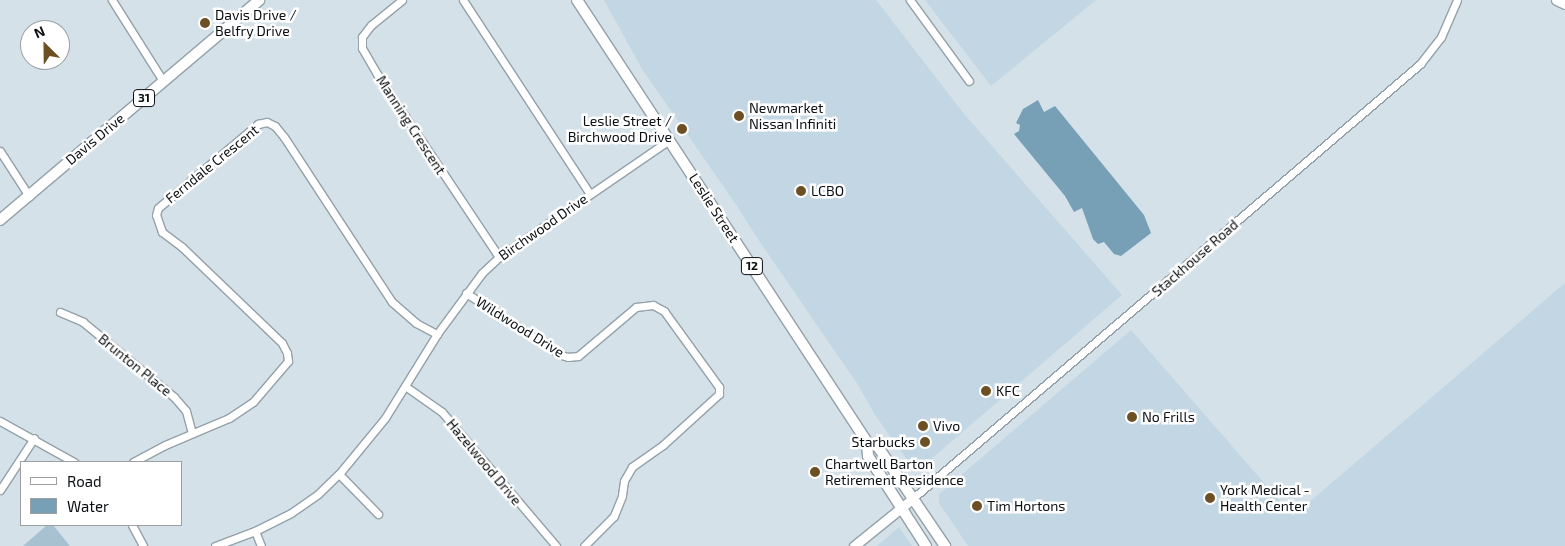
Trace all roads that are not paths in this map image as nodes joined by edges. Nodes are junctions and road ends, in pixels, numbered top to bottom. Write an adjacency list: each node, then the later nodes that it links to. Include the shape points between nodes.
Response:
1 (112, 0): 10 (street)
2 (259, 0): 10 (main road, Davis Drive / 31)
3 (402, 0): 17 (street, Manning Crescent, via 371,25 362,36 362,48)
4 (463, 0): 14 (street)
5 (577, 0): 12 (main road, Leslie Street / 12)
6 (910, 0): 11 (street)
7 (1456, 0): 32 (street, Stackhouse Road, via 1441,37 1420,64)
8 (1556, 0): 9 (street)
9 (1565, 4)
10 (163, 81): 15 (main road, Davis Drive / 31)
11 (969, 81)
12 (669, 140): 14 (street, Birchwood Drive); 25 (main road, Leslie Street / 12)
13 (0, 151): 15 (street)
14 (590, 194): 17 (street, Birchwood Drive)
15 (29, 196): 16 (main road, Davis Drive / 31)
16 (0, 220)
17 (499, 257): 18 (street, Birchwood Drive)
18 (466, 293): 20 (street, Birchwood Drive); 41 (street, Wildwood Drive, via 561,356 568,357 578,356 636,307 653,304 664,311 719,387 719,394 663,445 632,467 624,481 614,516)
19 (60, 312): 23 (street, Brunton Place, via 83,322 174,397 186,410)
20 (437, 334): 21 (street, Birchwood Drive); 23 (street, Ferndale Crescent, via 416,323 392,302 275,126 267,122 258,124 158,208 156,215 162,232 182,246 282,343 288,353 283,369 253,402 229,418)
21 (405, 386): 30 (street, via 385,418); 40 (street, Hazelwood Drive, via 442,412)
22 (0, 421): 24 (street)
23 (192, 433): 29 (street, Ferndale Crescent)
24 (34, 438): 27 (street); 28 (street)
25 (867, 442): 32 (main road, Leslie Street / 12, via 878,447); 33 (main road, Leslie Street / 12, via 868,456)
26 (20, 461): 31 (street)
27 (20, 461)
28 (72, 461)
29 (136, 461)
30 (339, 474): 34 (street); 36 (street, via 291,513)
31 (0, 490)
32 (912, 499): 33 (street); 44 (main road, Leslie Street / 12)
33 (901, 507): 42 (street); 43 (main road, Leslie Street / 12)
34 (378, 514)
35 (133, 526): 37 (street)
36 (255, 531): 38 (street); 39 (street)
37 (143, 546)
38 (214, 546)
39 (261, 546)
40 (556, 546)
41 (584, 546)
42 (854, 546)
43 (926, 546)
44 (945, 546)

